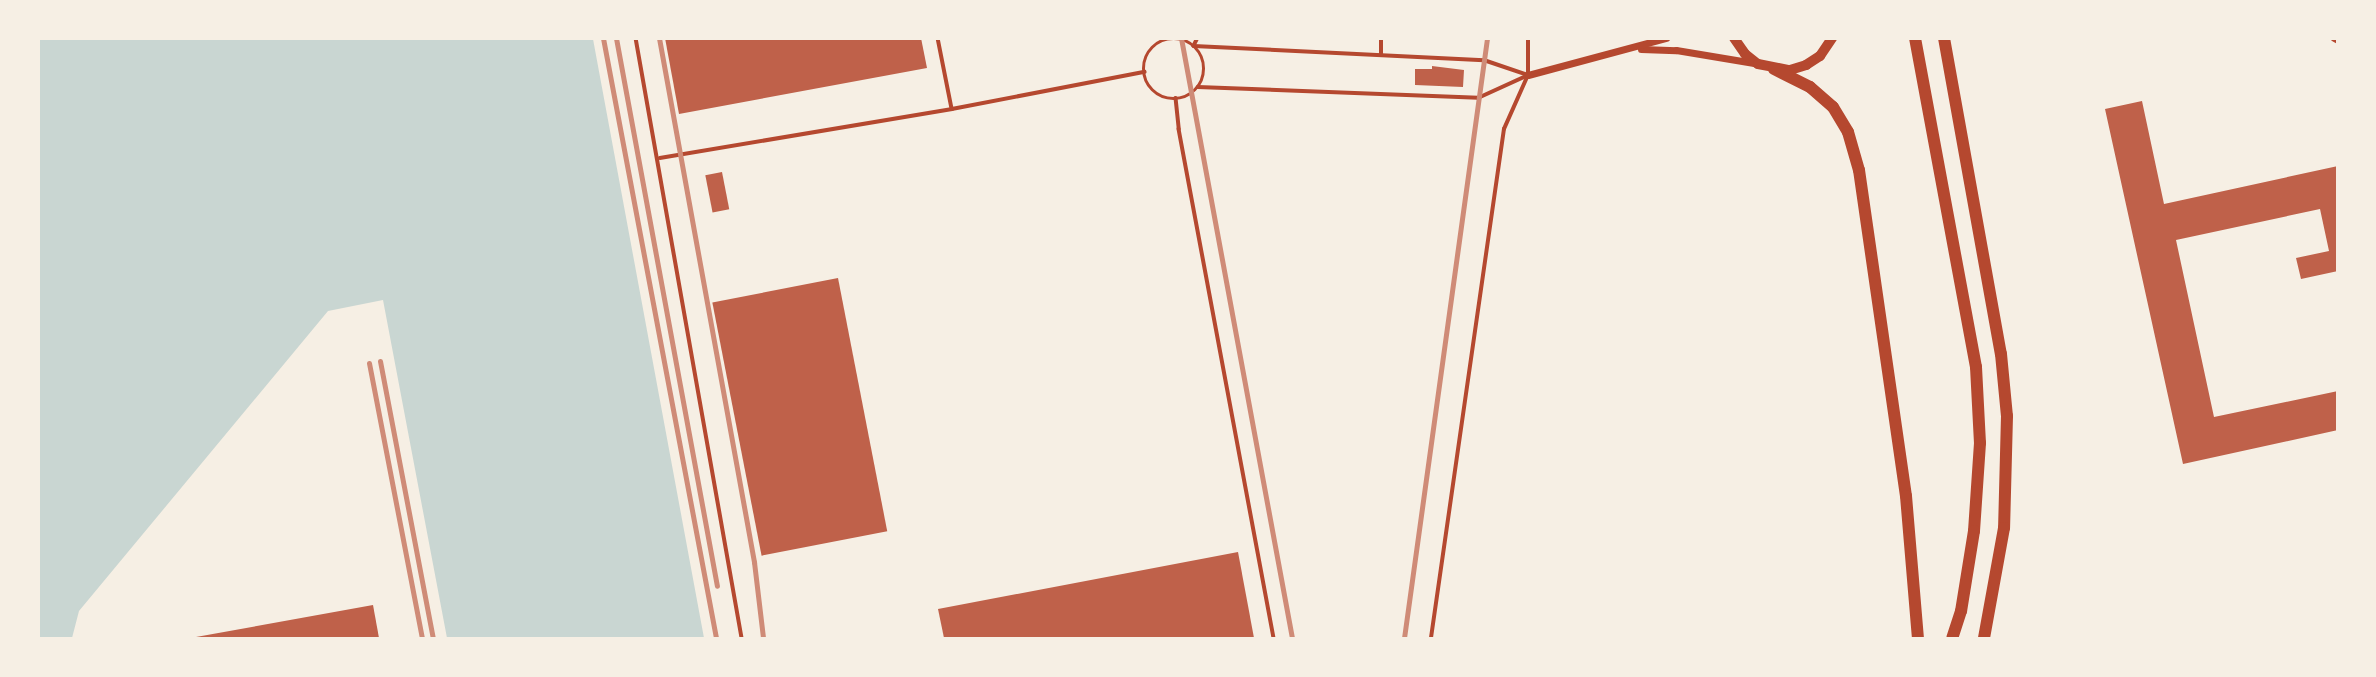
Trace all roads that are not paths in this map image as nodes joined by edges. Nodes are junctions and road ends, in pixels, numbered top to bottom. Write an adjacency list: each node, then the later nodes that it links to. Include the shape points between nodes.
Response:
1 (636, 38): 21 (lane)
2 (938, 38): 20 (lane)
3 (1198, 38): 11 (lane)
4 (1381, 38): 13 (lane)
5 (1528, 38): 17 (lane)
6 (1666, 38): 12 (street)
7 (1734, 38): 14 (street)
8 (1833, 40): 15 (street, via 1806,65)
9 (1945, 43): 27 (highway, via 2001,354 2007,416 2004,528)
10 (1916, 45): 26 (highway, via 1976,367 1980,443 1974,531)
11 (1194, 46): 13 (lane); 16 (lane, via 1181,40 1162,41 1148,53); 18 (lane, via 1204,70)
12 (1633, 49): 14 (street, via 1676,50); 17 (street)
13 (1381, 55): 17 (lane, via 1484,60)
14 (1758, 64): 15 (street)
15 (1774, 69): 25 (highway, via 1810,87 1833,107 1848,132 1859,170 1906,496)
16 (1144, 72): 19 (lane, via 1151,88); 20 (lane)
17 (1528, 75): 18 (lane, via 1478,98); 24 (lane, via 1504,129)
18 (1198, 87): 19 (lane)
19 (1176, 98): 23 (lane, via 1178,129)
20 (951, 109): 21 (lane)
21 (660, 158): 22 (lane)
22 (742, 639)
23 (1274, 639)
24 (1431, 639)
25 (1918, 639)
26 (1952, 639)
27 (1984, 639)

